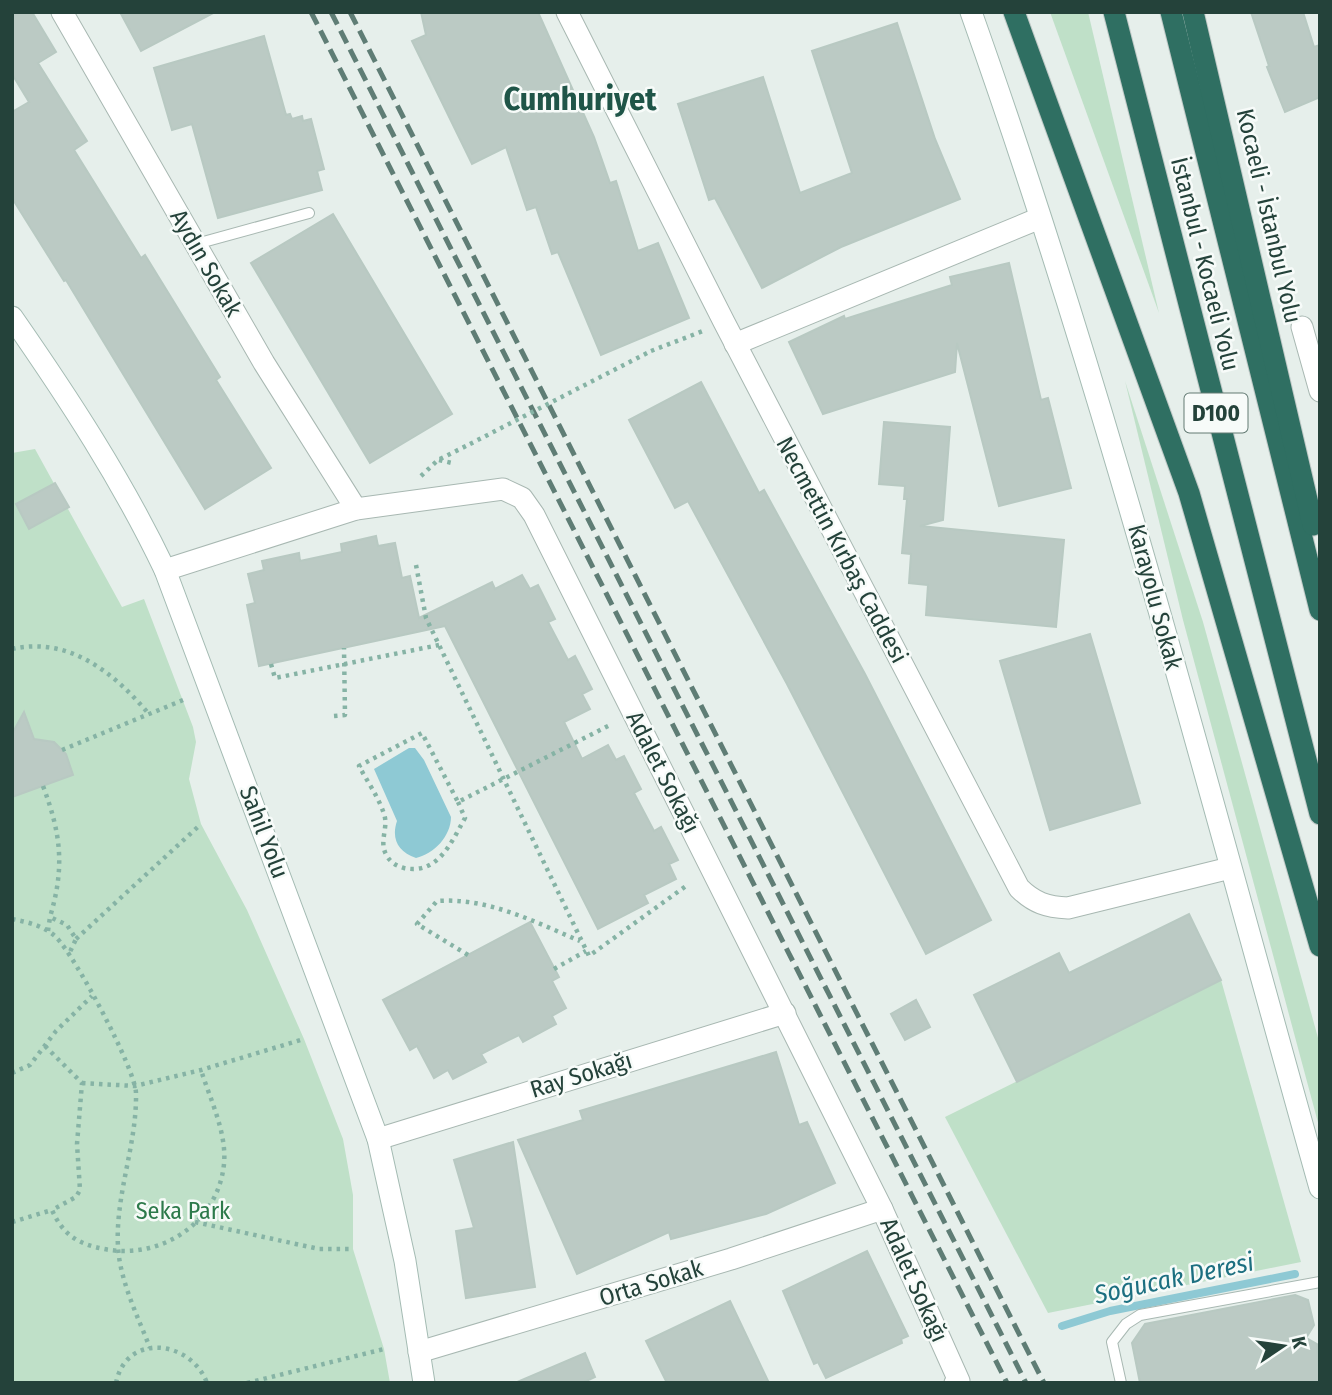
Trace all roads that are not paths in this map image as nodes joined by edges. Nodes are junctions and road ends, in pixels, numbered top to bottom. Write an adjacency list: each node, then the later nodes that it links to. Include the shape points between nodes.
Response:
1 (62, 12): 10 (street, Aydın Sokak)
2 (567, 12): 13 (street, Necmettin Kırbaş Caddesi)
3 (971, 12): 9 (street, Karayolu Sokak)
4 (1014, 12): 21 (highway, via 1189,493)
5 (1114, 12): 19 (highway, İstanbul - Kocaeli Yolu / D100)
6 (1171, 12): 18 (highway)
7 (1193, 12): 16 (highway, Kocaeli - İstanbul Yolu / D100)
8 (309, 213): 10 (lane)
9 (1040, 218): 13 (street); 20 (street, Karayolu Sokak, via 1128,501)
10 (196, 244): 15 (street, Aydın Sokak)
11 (12, 317): 17 (street, Sahil Yolu, via 101,450)
12 (1302, 327): 14 (street)
13 (735, 344): 20 (street, Necmettin Kırbaş Caddesi, via 1019,888 1030,900 1068,908)
14 (1320, 391)
15 (356, 509): 17 (street, Adalet Sokağı); 22 (street, Adalet Sokağı, via 503,489 522,498)
16 (1320, 555)
17 (166, 570): 23 (street, Sahil Yolu)
18 (1320, 610)
19 (1320, 814)
20 (1230, 868): 24 (street, Karayolu Sokak)
21 (1320, 946)
22 (785, 1013): 23 (street, Ray Sokağı); 25 (street, Adalet Sokağı)
23 (379, 1139): 27 (street, Sahil Yolu)
24 (1320, 1188)
25 (882, 1209): 27 (street, Orta Sokak); 28 (street, Adalet Sokağı)
26 (1320, 1282): 30 (lane, via 1140,1315 1112,1342)
27 (419, 1352): 29 (street, Sahil Yolu)
28 (957, 1382)
29 (424, 1383)
30 (1121, 1383)

